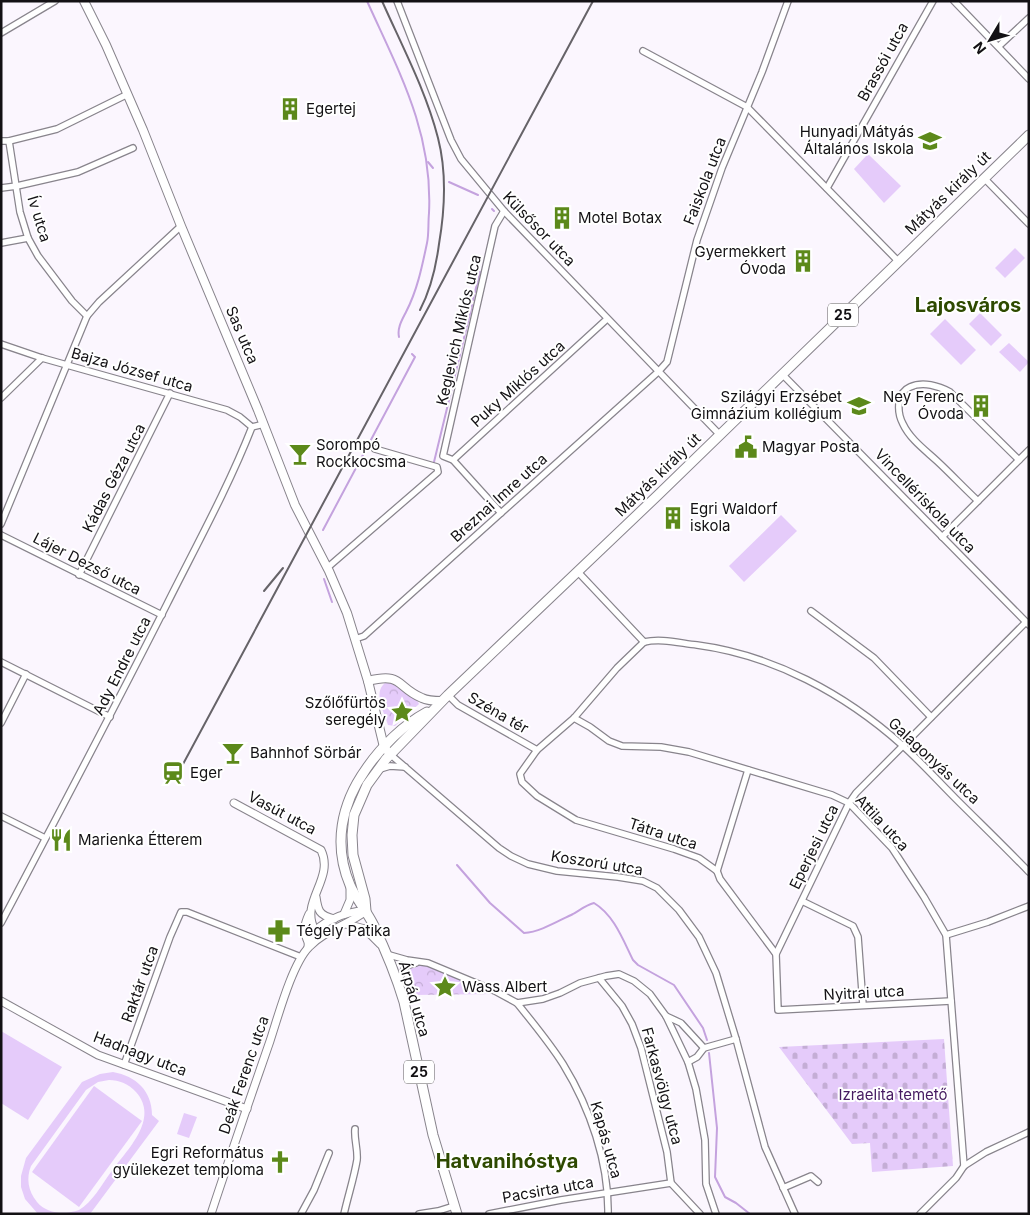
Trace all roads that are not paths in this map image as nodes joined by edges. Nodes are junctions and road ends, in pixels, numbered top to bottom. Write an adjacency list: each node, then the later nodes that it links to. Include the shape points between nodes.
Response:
1 (55, 1): 8 (street)
2 (84, 1): 12 (main road, Sas utca)
3 (397, 1): 22 (street, Külsősor utca, via 451,140 461,159)
4 (788, 1): 13 (street, Faiskola utca)
5 (933, 1): 21 (street, Brassói utca)
6 (954, 1): 9 (street)
7 (1029, 18): 9 (street)
8 (1, 33)
9 (999, 46): 11 (street)
10 (643, 51): 13 (street)
11 (1029, 79)
12 (128, 94): 16 (street, via 57,129); 24 (main road, Sas utca)
13 (748, 107): 21 (street); 33 (street, Faiskola utca, via 697,240 666,362)
14 (1029, 135): 18 (main road, Mátyás király út / 25)
15 (1, 141): 16 (street)
16 (9, 141): 19 (street, Ív utca)
17 (133, 148): 19 (street, via 78,172)
18 (984, 178): 23 (street); 27 (main road, Mátyás király út / 25)
19 (16, 186): 20 (street); 25 (street, Ív utca)
20 (1, 188)
21 (827, 188): 27 (street)
22 (504, 211): 29 (street, Külsősor utca); 42 (street, Keglevich Miklós utca, via 495,226 443,456)
23 (1029, 224)
24 (181, 226): 28 (street); 37 (main road, Sas utca)
25 (28, 238): 26 (street); 28 (street, Ív utca, via 72,301)
26 (1, 243)
27 (898, 261): 34 (main road, Mátyás király út / 25)
28 (87, 316): 32 (street)
29 (607, 319): 33 (street, Külsősor utca); 42 (street, Puky Miklós utca)
30 (1, 344): 31 (street, Bajza József utca)
31 (42, 358): 32 (street, Bajza József utca); 36 (street)
32 (68, 364): 35 (street, Bajza József utca); 46 (street)
33 (658, 372): 39 (street, Külsősor utca); 45 (street, Breznai Imre utca)
34 (782, 374): 39 (main road, Mátyás király út / 25); 48 (street, Vincellériskola utca)
35 (170, 393): 38 (street, Bajza József utca, via 227,410); 51 (street, Kádas Géza utca)
36 (1, 398)
37 (264, 424): 38 (street); 49 (main road, Sas utca, via 295,505)
38 (252, 428): 53 (street, Ady Endre utca)
39 (720, 435): 50 (main road, Mátyás király út / 25)
40 (374, 449): 49 (street, via 438,467 438,472)
41 (1029, 450): 43 (street)
42 (453, 460): 45 (street)
43 (1019, 460): 44 (street); 44 (street, via 950,392 928,384 905,390 899,406 903,425)
44 (978, 502): 48 (street)
45 (501, 513): 55 (street, Breznai Imre utca, via 364,636)
46 (1, 524)
47 (1, 535): 51 (street, Lájer Dezső utca)
48 (942, 537): 54 (street, Vincellériskola utca)
49 (327, 568): 55 (main road, Sas utca)
50 (578, 572): 56 (street); 61 (main road, Mátyás király út / 25)
51 (79, 575): 53 (street, Lájer Dezső utca)
52 (810, 611): 65 (street, via 874,658)
53 (162, 615): 64 (street, Ady Endre utca)
54 (1027, 624): 65 (street, Eperjesi utca)
55 (355, 639): 59 (main road, Sas utca)
56 (644, 642): 66 (street); 68 (street, Galagonyás utca, via 653,640 710,647 777,665 841,699)
57 (1, 662): 58 (street)
58 (26, 674): 64 (street); 67 (street)
59 (368, 681): 60 (main road, via 396,680); 69 (main road, Sas utca)
60 (420, 698): 61 (main road); 63 (main road, via 424,704)
61 (445, 698): 62 (main road, Mátyás király út / 25); 70 (street, Széna tér)
62 (434, 709): 63 (main road, Mátyás király út / 25); 71 (main road, Mátyás király út / 25)
63 (423, 714): 69 (main road, Mátyás király út / 25)
64 (110, 717): 79 (street, Ady Endre utca)
65 (931, 717): 68 (street, Eperjesi utca)
66 (574, 718): 70 (street); 73 (street, Attila utca, via 622,746 689,752)
67 (1, 723)
68 (902, 745): 77 (street, Eperjesi utca); 81 (street, Galagonyás utca)
69 (384, 747): 71 (main road, Sas utca); 82 (main road, Mátyás király út / 25, via 356,784 343,815 342,859)
70 (537, 750): 75 (street, Széna tér)
71 (391, 755): 72 (street, Koszorú utca); 74 (main road, Mátyás király út / 25)
72 (405, 767): 74 (street, via 390,766); 107 (street, Koszorú utca, via 511,856 557,871 618,876 643,881 657,888 679,910 699,938 716,973)
73 (748, 770): 77 (street, Attila utca); 80 (street)
74 (376, 771): 86 (main road, Mátyás király út / 25, via 361,796 354,815 352,835 353,855)
75 (520, 774): 80 (street, Tátra utca, via 522,782 537,796 576,820 674,848 699,858)
76 (234, 803): 83 (street, Vasút utca, via 321,850 325,869)
77 (849, 803): 84 (street, Eperjesi utca); 94 (street, Attila utca, via 892,848)
78 (1, 816): 79 (street)
79 (45, 838): 90 (street, Ady Endre utca)
80 (717, 871): 97 (street, Tátra utca)
81 (1029, 872)
82 (350, 884): 86 (main road, Mátyás király út / 25); 88 (street, via 350,900)
83 (316, 896): 87 (street, Vasút utca); 89 (street, via 318,909 324,917)
84 (802, 901): 97 (street, Eperjesi utca); 105 (street, via 852,926 858,937)
85 (1029, 906): 94 (street)
86 (366, 911): 88 (street); 91 (street, Deák Ferenc utca); 96 (main road, Árpád utca / 25)
87 (310, 912): 92 (street, via 311,923); 95 (street, Vasút utca, via 304,925)
88 (344, 914): 89 (street)
89 (334, 919): 92 (street)
90 (1, 923)
91 (345, 924): 93 (street, Deák Ferenc utca); 96 (street, via 365,929)
92 (316, 930): 93 (street); 95 (street)
93 (326, 933): 95 (street, Deák Ferenc utca)
94 (946, 935): 103 (street, Attila utca)
95 (309, 944): 98 (street, Deák Ferenc utca)
96 (385, 950): 99 (street); 101 (main road, Árpád utca / 25)
97 (776, 954): 105 (street, Nyitrai utca, via 778,1010)
98 (301, 957): 110 (street, Raktár utca, via 181,912); 111 (street, Deák Ferenc utca)
99 (418, 962): 101 (street, via 406,966); 104 (street, via 446,970)
100 (599, 978): 104 (street, via 543,999); 106 (street, via 619,974 634,981 650,994); 117 (street, Farkasvölgy utca, via 622,1006 641,1048 667,1152)
101 (398, 981): 120 (main road, Árpád utca / 25, via 433,1135)
102 (1, 1001): 110 (street, Hadnagy utca, via 91,1051)
103 (951, 1001): 105 (street, Nyitrai utca); 115 (street, Attila utca)
104 (517, 1003): 119 (street, Kapás utca, via 563,1064 576,1088 590,1118 605,1172)
105 (863, 1005)
106 (666, 1016): 108 (street, via 681,1023); 109 (street)
107 (736, 1039): 108 (street); 118 (street, Koszorú utca, via 765,1147)
108 (704, 1048): 109 (street)
109 (688, 1062): 128 (street, via 704,1130 706,1184)
110 (124, 1065): 111 (street, Hadnagy utca)
111 (247, 1108): 121 (street, Deák Ferenc utca)
112 (355, 1129): 123 (street, via 357,1160)
113 (1029, 1132): 115 (street)
114 (330, 1153): 122 (street)
115 (964, 1166): 130 (street)
116 (818, 1182): 118 (street, via 811,1176)
117 (671, 1183): 119 (street, Pacsirta utca); 127 (street)
118 (784, 1188): 129 (street, Koszorú utca)
119 (607, 1193): 125 (street, Pacsirta utca); 126 (street, Kapás utca)
120 (456, 1210): 124 (street)
121 (211, 1214)
122 (301, 1214)
123 (344, 1214)
124 (419, 1214)
125 (489, 1214)
126 (608, 1214)
127 (700, 1214)
128 (716, 1214)
129 (795, 1214)
130 (920, 1214)

